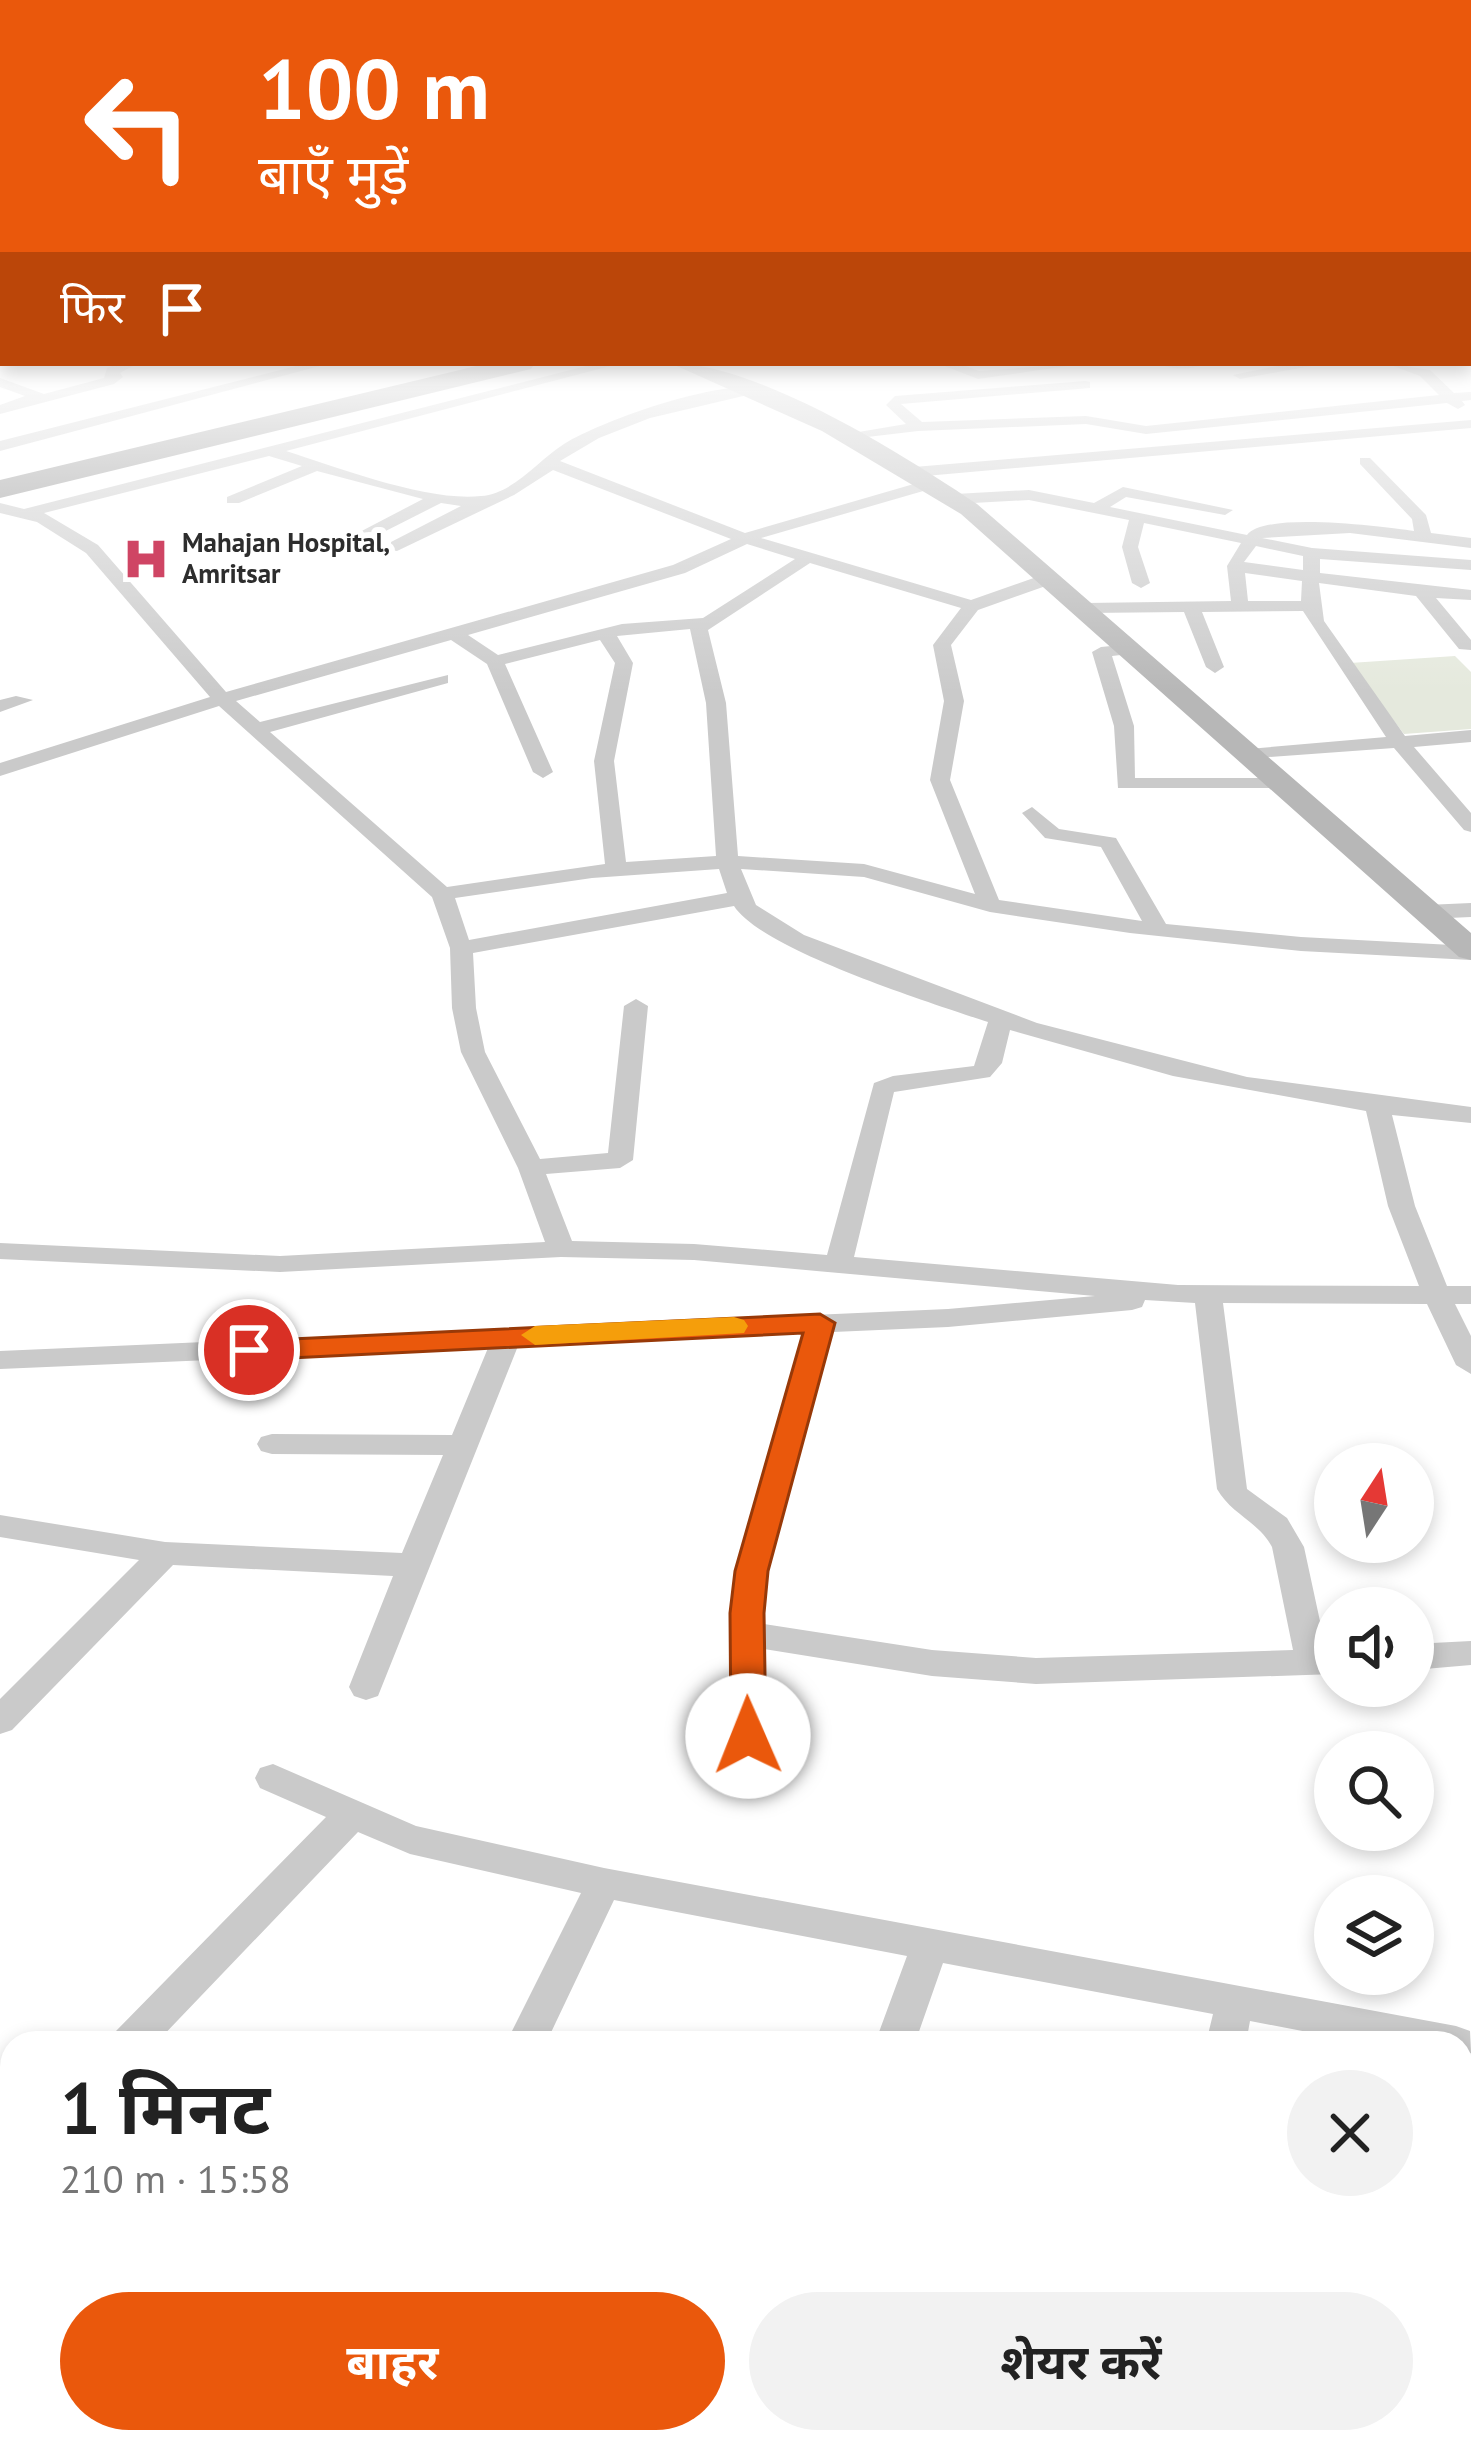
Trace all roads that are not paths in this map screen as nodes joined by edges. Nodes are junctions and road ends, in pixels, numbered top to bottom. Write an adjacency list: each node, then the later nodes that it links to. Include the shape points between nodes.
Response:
1 (92, 462): 11 (highway)
2 (100, 462): 11 (highway)
3 (224, 462): 19 (street)
4 (305, 462): 9 (street)
5 (893, 462): 10 (street)
6 (1081, 462): 10 (street)
7 (1366, 462): 24 (street, via 1420,518)
8 (550, 465): 15 (street); 22 (street)
9 (316, 466): 12 (street); 14 (street)
10 (923, 478): 13 (street); 22 (street)
11 (0, 486)
12 (442, 496): 15 (street); 23 (street)
13 (955, 499): 17 (street, via 1029,495); 33 (street)
14 (233, 500)
15 (482, 501): 27 (street)
16 (0, 508): 19 (street)
17 (1096, 509): 18 (street, via 1123,492); 20 (street)
18 (1225, 510)
19 (26, 513): 21 (street); 52 (street, via 92,550)
20 (1137, 519): 25 (street); 34 (street, via 1130,548)
21 (0, 521)
22 (743, 538): 29 (street); 46 (street, via 679,568)
23 (360, 539)
24 (1424, 539): 25 (street, via 1277,528); 26 (street)
25 (1247, 542): 28 (street); 30 (street)
26 (1471, 542)
27 (397, 546)
28 (1312, 553): 31 (street); 32 (street)
29 (808, 558): 37 (street); 44 (street)
30 (1235, 566): 32 (street); 40 (street)
31 (1471, 566)
32 (1309, 576): 35 (street); 38 (street)
33 (1051, 578): 37 (street); 41 (street)
34 (1141, 584)
35 (1422, 592): 36 (street); 42 (street)
36 (1471, 596)
37 (972, 606): 68 (street, via 942,645 954,701 940,780)
38 (1310, 606): 40 (street); 57 (street)
39 (1191, 607): 40 (street); 41 (street); 50 (street)
40 (1240, 607)
41 (1086, 608): 48 (street)
42 (1444, 614): 43 (street); 47 (street)
43 (1471, 615)
44 (703, 623): 45 (street); 64 (street)
45 (604, 633): 49 (street); 65 (street, via 624,663 604,761)
46 (455, 634): 49 (street); 52 (street)
47 (1469, 648)
48 (1132, 649): 58 (street); 61 (street, via 1101,652 1124,726 1124,784)
49 (495, 661): 60 (street)
50 (1215, 667)
51 (441, 679): 55 (street)
52 (222, 699): 55 (street); 59 (street)
53 (23, 700): 54 (street)
54 (0, 706)
55 (258, 729): 66 (street)
56 (1471, 736): 57 (street)
57 (1400, 743): 58 (street); 63 (street)
58 (1248, 755): 61 (street)
59 (0, 770)
60 (543, 772)
61 (1279, 784): 70 (street)
62 (1032, 813): 71 (street, via 1046,831 1108,842)
63 (1471, 826)
64 (730, 864): 65 (street); 67 (street); 68 (street, via 872,870)
65 (616, 865): 66 (street)
66 (442, 894): 72 (street)
67 (739, 898): 72 (street); 75 (street, via 760,919 824,951)
68 (990, 905): 71 (street)
69 (1471, 910): 70 (street)
70 (1426, 913): 73 (street)
71 (1157, 928): 73 (street)
72 (461, 948): 78 (street, via 473,1052)
73 (1471, 951)
74 (635, 1006): 78 (street, via 620,1160)
75 (1000, 1021): 76 (street, via 1218,1078); 81 (street, via 981,1072 883,1088)
76 (1378, 1105): 77 (street); 84 (street, via 1391,1178)
77 (1471, 1115)
78 (531, 1168): 79 (street)
79 (561, 1249): 80 (street, via 280,1264); 81 (street)
80 (0, 1251)
81 (838, 1267): 82 (street)
82 (1193, 1295): 84 (street); 85 (street, via 1050,1312); 94 (street, via 1232,1489 1283,1537)
83 (1471, 1295): 84 (street)
84 (1438, 1296): 88 (street)
85 (820, 1323): 86 (street); 95 (street, via 759,1535)
86 (507, 1337): 87 (street); 90 (street)
87 (0, 1360)
88 (1471, 1365)
89 (272, 1444): 90 (street)
90 (464, 1445): 93 (street)
91 (0, 1526): 92 (street)
92 (165, 1553): 93 (street); 100 (street)
93 (413, 1564): 99 (street)
94 (1314, 1631)
95 (747, 1634): 98 (street, via 1036,1671); 101 (street)
96 (1471, 1653): 97 (street)
97 (1434, 1656)
98 (1314, 1662)
99 (366, 1687)
100 (0, 1721)
101 (748, 1736)
102 (273, 1778): 103 (street)
103 (352, 1814): 104 (street, via 410,1839); 107 (street)
104 (604, 1883): 105 (street); 108 (street)
105 (930, 1945): 106 (street); 109 (street)
106 (1235, 2003): 110 (street); 111 (street)
107 (142, 2031)
108 (532, 2031)
109 (899, 2031)
110 (1229, 2031)
111 (1392, 2031)

